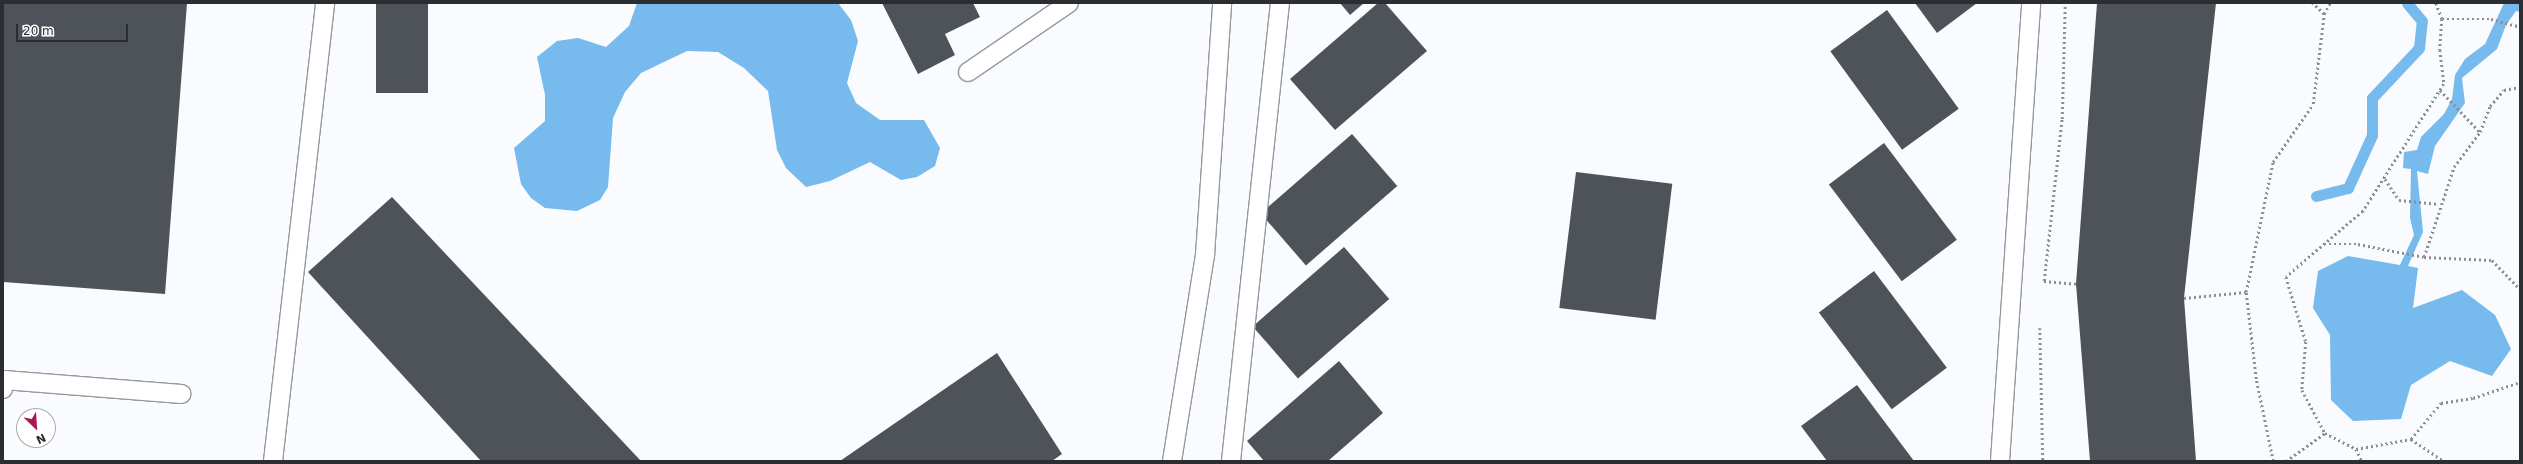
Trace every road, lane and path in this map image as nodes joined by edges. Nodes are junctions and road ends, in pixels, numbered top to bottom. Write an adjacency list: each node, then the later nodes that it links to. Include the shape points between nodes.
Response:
1 (325, 3): 34 (lane)
2 (1069, 3): 13 (lane)
3 (1222, 3): 35 (lane, via 1205,255)
4 (1280, 3): 36 (lane)
5 (2031, 3): 37 (lane)
6 (2065, 3): 21 (path, via 2062,119)
7 (2312, 3): 10 (path)
8 (2330, 3): 10 (path)
9 (2436, 3): 11 (path)
10 (2324, 14): 25 (path, via 2313,104 2273,162)
11 (2442, 19): 12 (path, via 2491,19); 15 (path, via 2440,50 2444,84)
12 (2520, 27)
13 (968, 72)
14 (2520, 87): 16 (path, via 2504,90 2490,106)
15 (2440, 90): 16 (path, via 2470,125); 17 (path)
16 (2480, 132): 18 (path, via 2454,167)
17 (2385, 179): 18 (path, via 2399,200 2430,201); 19 (path, via 2363,211)
18 (2439, 204): 20 (path)
19 (2323, 244): 20 (path, via 2358,244); 31 (path, via 2286,277 2306,342 2302,390)
20 (2424, 257): 24 (path, via 2492,260)
21 (2044, 281): 22 (path); 23 (path)
22 (2076, 284)
23 (2043, 288)
24 (2520, 289)
25 (2246, 292): 26 (path); 39 (path, via 2256,379)
26 (2184, 298)
27 (2040, 322): 38 (path)
28 (2520, 382): 32 (path, via 2473,398 2441,403)
29 (3, 390): 30 (lane, via 4,380)
30 (181, 394)
31 (2325, 433): 33 (path); 40 (path)
32 (2411, 439): 33 (path); 42 (path)
33 (2356, 449): 41 (path)
34 (273, 461)
35 (1172, 461)
36 (1231, 461)
37 (2000, 461)
38 (2043, 461)
39 (2273, 461)
40 (2286, 461)
41 (2362, 461)
42 (2444, 461)

